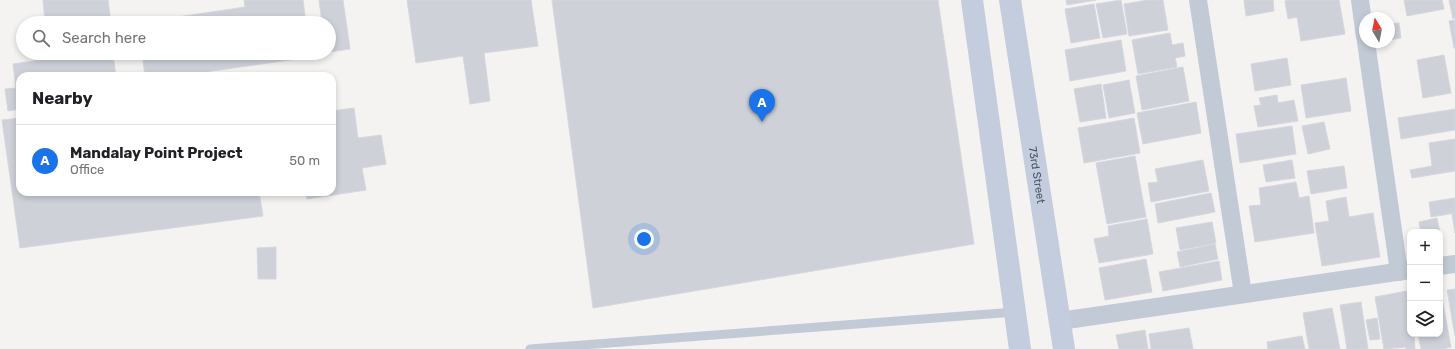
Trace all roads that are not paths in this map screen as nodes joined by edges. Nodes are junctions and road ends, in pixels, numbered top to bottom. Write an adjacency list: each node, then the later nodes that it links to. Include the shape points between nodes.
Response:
1 (972, 0): 11 (main road)
2 (1010, 0): 12 (main road, 73rd Street)
3 (1198, 0): 10 (street)
4 (1360, 0): 5 (street)
5 (1362, 12)
6 (1367, 48): 9 (street)
7 (1455, 264): 8 (street)
8 (1443, 266)
9 (1404, 271): 10 (street)
10 (1243, 294): 12 (street)
11 (1015, 312): 13 (lane); 14 (main road)
12 (1060, 321): 15 (main road, 73rd Street)
13 (530, 349)
14 (1020, 349)
15 (1064, 349)

